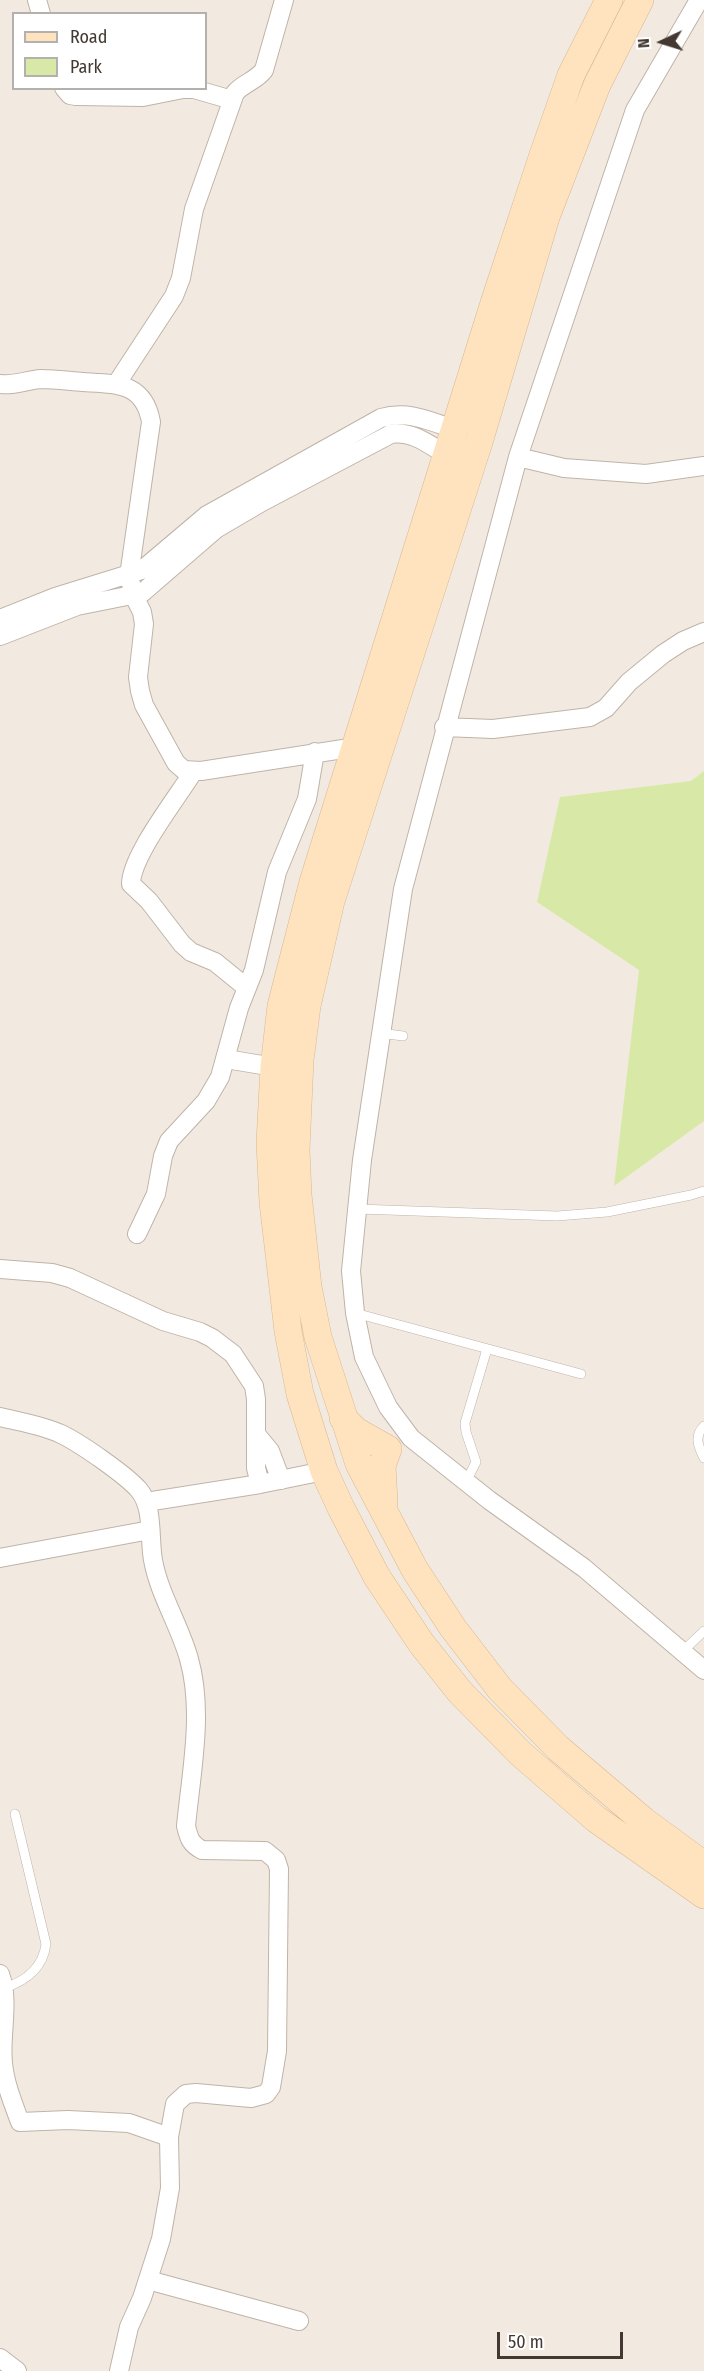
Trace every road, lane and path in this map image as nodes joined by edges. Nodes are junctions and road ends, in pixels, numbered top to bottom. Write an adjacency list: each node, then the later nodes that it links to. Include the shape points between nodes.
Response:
1 (284, 0): 8 (street, via 264,70 258,78 240,86)
2 (609, 0): 11 (main road, via 571,75)
3 (640, 0): 37 (main road, via 597,85 546,217 479,442 331,902 307,1006 296,1107 298,1195 314,1317)
4 (699, 0): 13 (street, via 635,110)
5 (66, 90): 6 (street, via 76,96 136,97)
6 (175, 90)
7 (198, 90): 8 (street)
8 (232, 99): 9 (street, via 194,209 174,296)
9 (117, 383): 10 (street, via 41,379); 15 (street, via 142,398 151,422)
10 (0, 384)
11 (456, 430): 12 (main road); 15 (street, via 411,415 381,418 207,515 161,557)
12 (448, 456): 16 (street, via 410,434 391,434 216,529 152,586); 21 (main road)
13 (518, 457): 14 (street, via 564,468 646,474); 20 (street)
14 (704, 466)
15 (129, 576): 16 (street); 17 (street, via 73,591)
16 (134, 596): 19 (street, via 77,606); 23 (street, via 144,624 138,677 144,705 176,763)
17 (0, 619)
18 (704, 632): 20 (street, via 663,654 629,682 606,708 590,717 493,729)
19 (0, 636)
20 (444, 728): 25 (street, via 403,889)
21 (356, 747): 22 (street); 28 (main road, via 291,963)
22 (315, 752): 23 (street); 24 (street, via 307,799 277,872)
23 (193, 772): 24 (street, via 138,860 131,884 182,944 215,962)
24 (247, 988): 27 (street)
25 (380, 1033): 26 (lane); 30 (street)
26 (403, 1036)
27 (226, 1059): 28 (street); 31 (street, via 206,1101 169,1141 156,1194)
28 (273, 1067): 43 (main road, via 273,1202 288,1331 300,1394)
29 (704, 1191): 30 (lane, via 607,1212 557,1216)
30 (358, 1209): 33 (street, via 351,1271)
31 (137, 1234)
32 (0, 1269): 39 (street, via 70,1278 163,1321 212,1338 233,1354 254,1386)
33 (355, 1313): 34 (lane); 40 (street, via 364,1357 388,1407)
34 (487, 1349): 35 (lane); 45 (lane, via 465,1423 476,1462)
35 (581, 1374)
36 (0, 1417): 47 (street, via 62,1435 126,1478)
37 (343, 1418): 40 (main road, via 356,1431); 42 (main road)
38 (704, 1426): 41 (lane, via 698,1432 697,1445)
39 (256, 1434): 44 (street, via 270,1451); 46 (street)
40 (399, 1444): 42 (street); 45 (street); 48 (main road, via 382,1466)
41 (704, 1458)
42 (359, 1464): 48 (main road); 50 (main road, via 355,1495 362,1524)
43 (324, 1471): 44 (street); 50 (main road)
44 (281, 1480): 46 (street)
45 (466, 1482): 53 (street, via 584,1568)
46 (260, 1484): 47 (street)
47 (146, 1502): 49 (street)
48 (386, 1518): 56 (main road, via 453,1628 500,1689 558,1748 644,1821)
49 (150, 1530): 51 (street); 59 (street, via 153,1562 193,1675 195,1710 186,1826 189,1839 202,1850 265,1851 276,1860 279,1869 277,2051 271,2087 266,2094 250,2098 186,2094 175,2104)
50 (360, 1544): 57 (main road, via 421,1643 468,1700 521,1754 596,1819)
51 (0, 1558)
52 (704, 1631): 53 (lane)
53 (683, 1651): 54 (street)
54 (704, 1670)
55 (15, 1814): 58 (lane, via 45,1954 32,1973 17,1984)
56 (704, 1865)
57 (704, 1895)
58 (2, 1981): 59 (street, via 3,2062 20,2122 113,2121)
59 (169, 2137): 60 (street, via 167,2209)
60 (148, 2280): 61 (street); 64 (street, via 129,2327)
61 (299, 2320)
62 (0, 2358): 63 (street)
63 (17, 2371)
64 (119, 2371)

